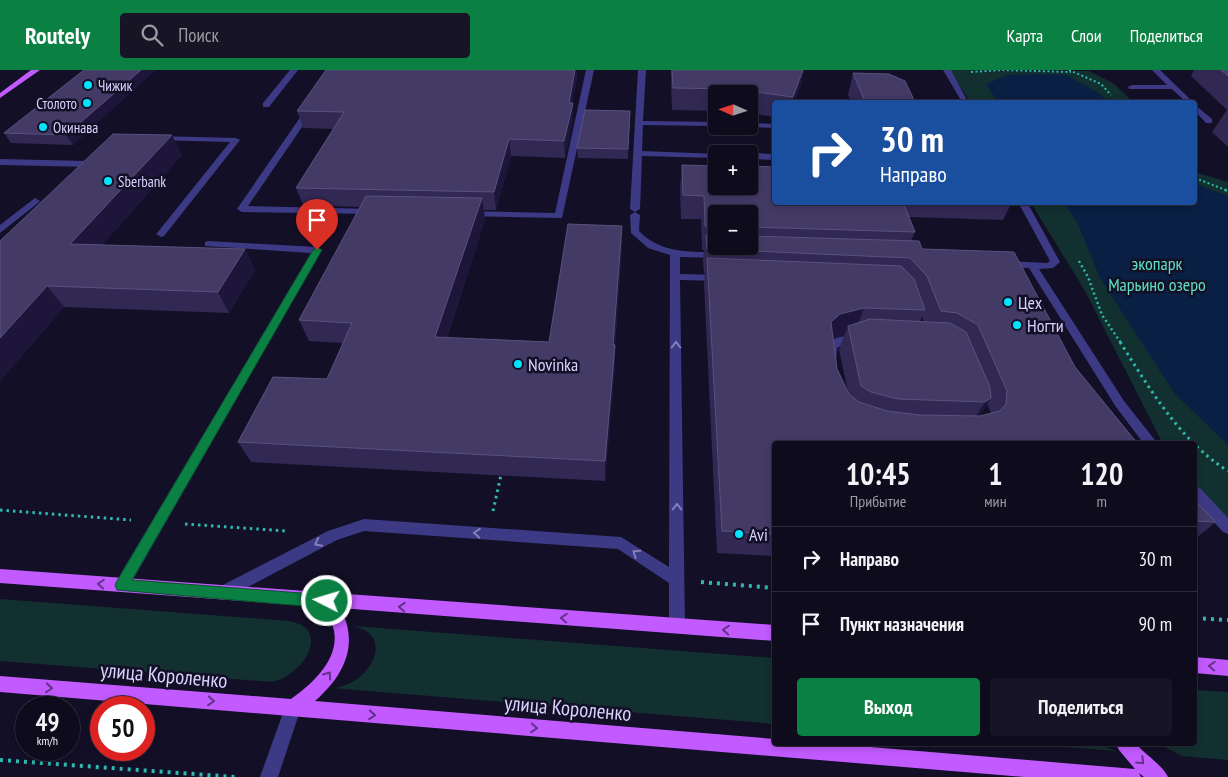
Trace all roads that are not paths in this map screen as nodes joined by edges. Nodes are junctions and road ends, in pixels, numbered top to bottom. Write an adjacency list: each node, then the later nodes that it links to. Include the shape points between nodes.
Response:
1 (36, 70): 9 (main road)
2 (294, 70): 13 (lane)
3 (590, 70): 30 (lane, via 559,216)
4 (642, 70): 16 (lane)
5 (947, 70): 10 (lane)
6 (1156, 70): 8 (lane)
7 (1132, 86): 8 (lane)
8 (1174, 87): 11 (lane)
9 (0, 96)
10 (964, 100)
11 (1188, 100)
12 (314, 103): 29 (lane, via 242,209)
13 (266, 104)
14 (1197, 109): 15 (lane)
15 (1209, 121)
16 (639, 123): 17 (lane); 21 (lane)
17 (708, 124)
18 (758, 125): 19 (lane)
19 (772, 126)
20 (148, 138): 32 (lane, via 236,140)
21 (638, 153): 23 (lane); 34 (lane, via 634,231 640,240 660,251)
22 (101, 154): 26 (lane, via 89,164)
23 (708, 155)
24 (758, 156): 25 (lane)
25 (772, 157)
26 (0, 162)
27 (35, 201): 31 (lane)
28 (1024, 205): 37 (lane, via 1056,262 1049,266)
29 (380, 212)
30 (460, 214)
31 (0, 230)
32 (161, 234)
33 (208, 244): 47 (lane, via 317,250)
34 (676, 254): 35 (lane); 38 (lane)
35 (735, 256)
36 (992, 264): 37 (lane)
37 (1032, 265): 42 (lane, via 1124,409)
38 (676, 277): 39 (lane); 46 (lane, one-way to 38)
39 (731, 279)
40 (869, 339): 41 (lane, via 842,340 831,347)
41 (834, 372)
42 (1150, 441)
43 (1197, 494): 44 (lane)
44 (1228, 528)
45 (0, 576): 47 (main road, one-way to 45)
46 (677, 580): 48 (lane, one-way to 48, via 621,543 364,525 333,535); 50 (lane)
47 (122, 585): 48 (main road)
48 (222, 593): 49 (main road)
49 (327, 601): 50 (main road, one-way to 49); 55 (main road, one-way to 49, via 322,683 339,655 342,630)
50 (677, 626): 51 (main road, one-way to 50)
51 (772, 634)
52 (1197, 665): 53 (main road, one-way to 52)
53 (1228, 668)
54 (0, 684): 55 (main road, улица Короленко, one-way to 55)
55 (293, 708): 57 (lane); 58 (main road, улица Короленко, one-way to 58)
56 (1126, 746): 59 (main road, one-way to 59)
57 (269, 777)
58 (1132, 777)
59 (1159, 777)

